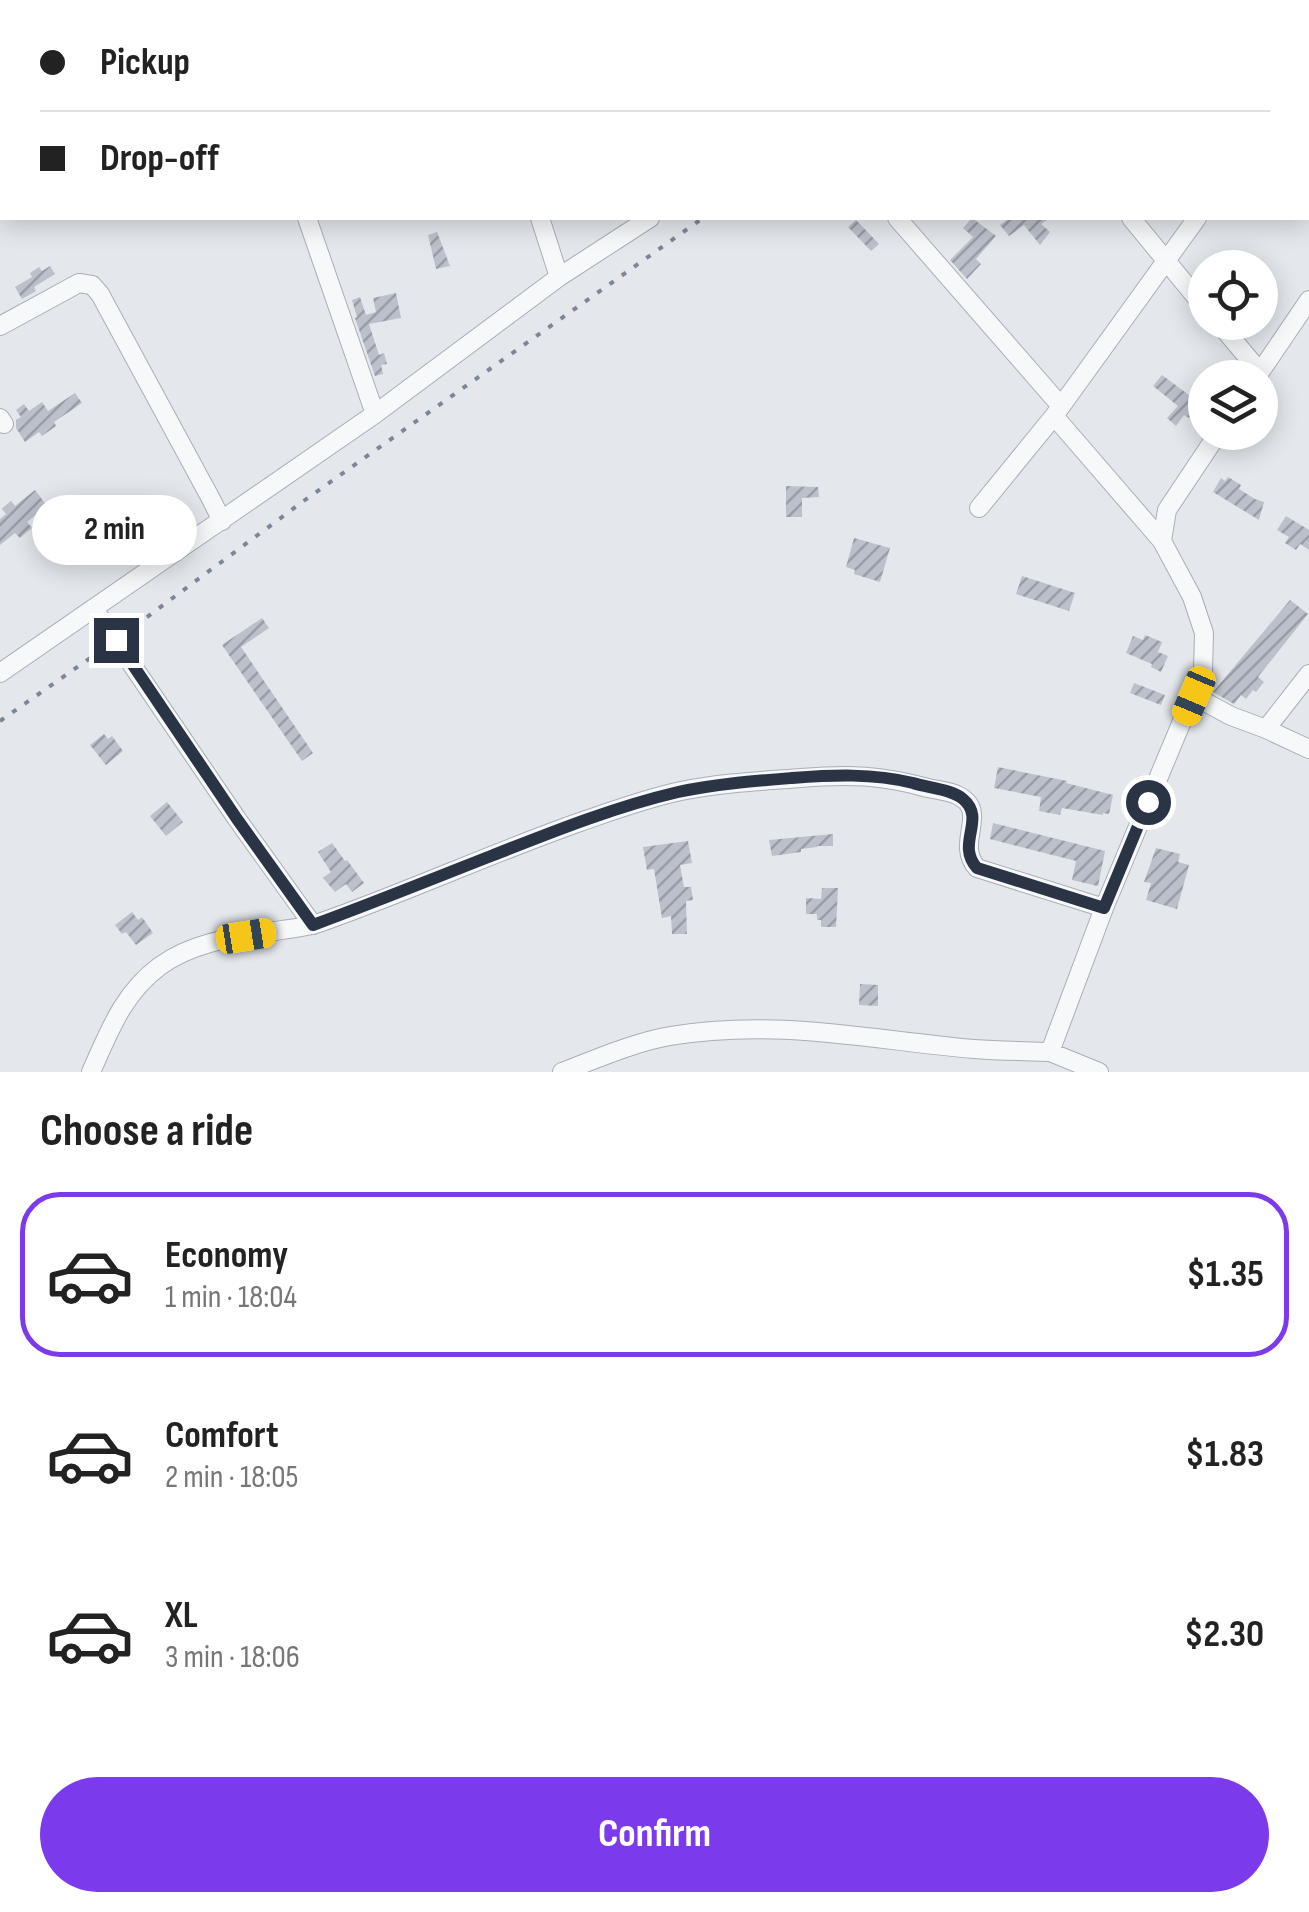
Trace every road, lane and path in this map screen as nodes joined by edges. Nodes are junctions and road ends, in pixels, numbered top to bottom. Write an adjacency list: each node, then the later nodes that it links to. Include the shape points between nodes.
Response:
1 (308, 220): 16 (street)
2 (541, 220): 8 (street)
3 (647, 220): 8 (street)
4 (899, 220): 15 (street)
5 (1133, 220): 7 (street)
6 (1195, 220): 7 (street)
7 (1165, 260): 9 (street); 15 (street)
8 (559, 277): 16 (street)
9 (1188, 288)
10 (1309, 300): 14 (street)
11 (0, 326): 19 (street, via 80,283 92,285)
12 (1232, 340): 13 (street)
13 (1247, 360)
14 (1268, 360)
15 (1057, 410): 18 (street); 20 (street)
16 (375, 414): 19 (street)
17 (1207, 450): 20 (street, via 1167,510)
18 (979, 508)
19 (222, 522): 21 (street)
20 (1162, 541): 24 (street, via 1204,632 1203,671)
21 (94, 608): 22 (street); 28 (street)
22 (0, 673)
23 (1309, 674): 25 (street)
24 (1194, 696): 25 (street); 27 (street)
25 (1266, 729): 26 (street)
26 (1309, 748)
27 (1104, 908): 28 (street, via 977,868 967,846 974,817 958,795 847,774 680,792 608,812); 29 (street)
28 (313, 925): 30 (street, via 212,941 158,967 125,1001)
29 (1050, 1052): 31 (street, via 742,1029 668,1036); 32 (street)
30 (91, 1072)
31 (562, 1072)
32 (1099, 1072)

